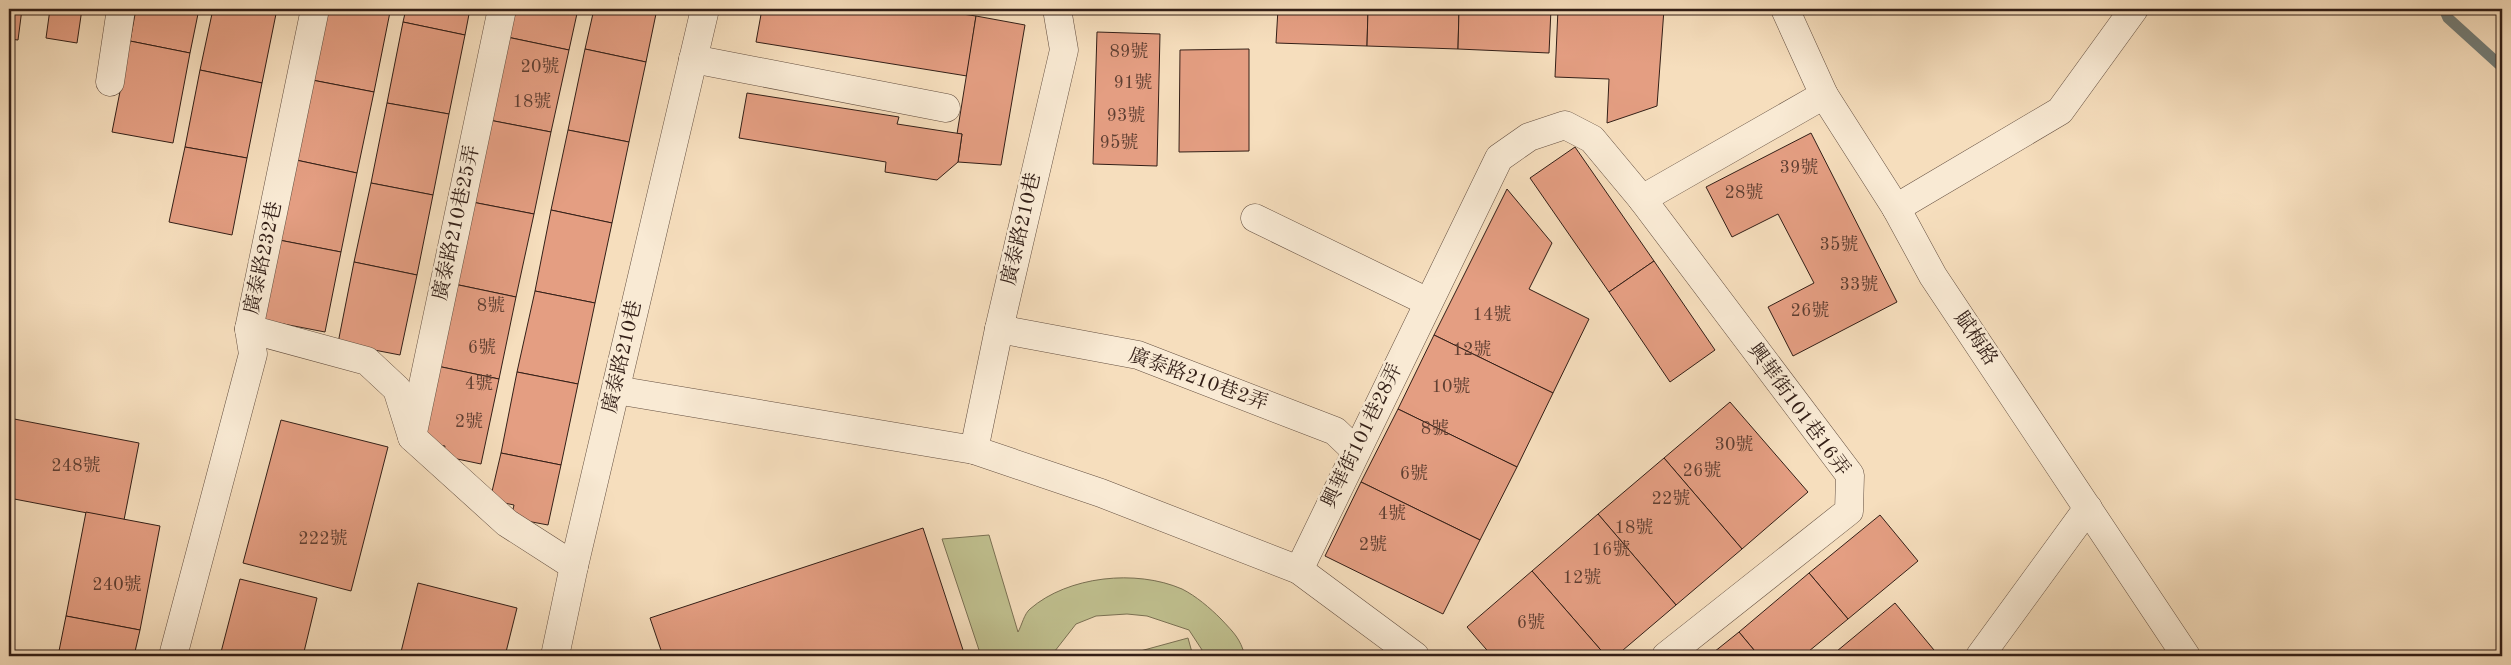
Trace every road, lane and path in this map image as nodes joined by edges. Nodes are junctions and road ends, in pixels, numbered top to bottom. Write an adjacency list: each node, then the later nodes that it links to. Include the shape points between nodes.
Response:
1 (120, 9): 9 (street)
2 (315, 9): 17 (street, 廣泰路232巷)
3 (502, 9): 19 (street, 廣泰路210巷25弄)
4 (705, 9): 8 (street, 廣泰路210巷)
5 (1057, 9): 16 (street, 廣泰路210巷, via 1064,50)
6 (1785, 9): 10 (street, 賦梅路)
7 (2134, 9): 13 (street, via 2060,111)
8 (693, 59): 11 (street); 18 (street, 廣泰路210巷)
9 (110, 82)
10 (1824, 95): 12 (street); 13 (street, 賦梅路)
11 (946, 108)
12 (1642, 199): 15 (street, 興華街101巷28弄, via 1592,139 1565,125 1529,137 1499,158); 28 (street, 興華街101巷16弄, via 1850,475 1849,511)
13 (1896, 208): 22 (street, 賦梅路, via 1934,276)
14 (1256, 218): 15 (street)
15 (1428, 302): 21 (street, 興華街101巷28弄)
16 (999, 329): 20 (street, 廣泰路210巷); 21 (street, 廣泰路210巷2弄, via 1138,355 1334,430)
17 (249, 330): 19 (street, 廣泰路232巷, via 367,362 397,389); 25 (street, via 253,354)
18 (616, 390): 20 (street); 23 (street, 廣泰路210巷)
19 (412, 437): 23 (street, via 507,523)
20 (974, 450): 24 (street, via 1101,493)
21 (1356, 450): 24 (street, 興華街101巷28弄)
22 (2088, 508): 29 (street); 30 (street, 賦梅路)
23 (574, 566): 26 (street, 廣泰路210巷)
24 (1299, 570): 27 (street)
25 (173, 656)
26 (555, 656)
27 (1415, 656)
28 (1666, 656)
29 (1980, 656)
30 (2186, 656)

